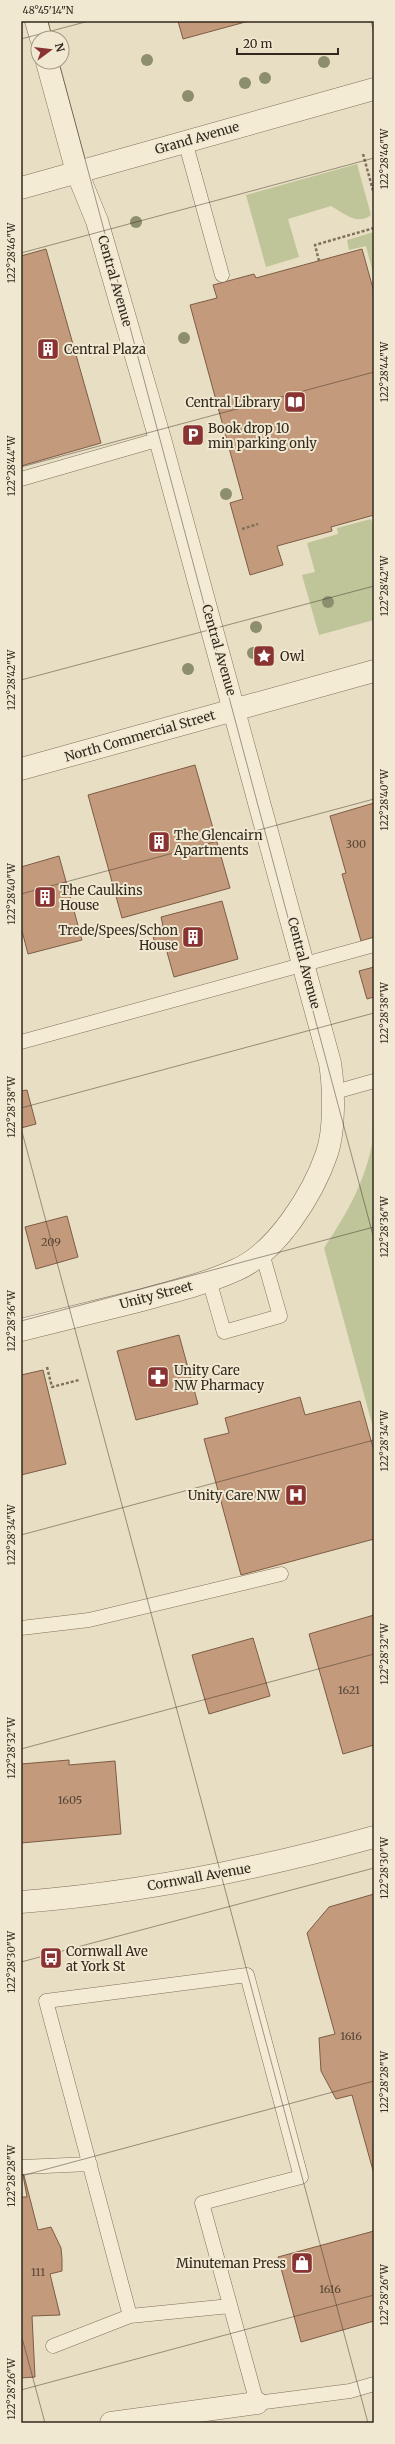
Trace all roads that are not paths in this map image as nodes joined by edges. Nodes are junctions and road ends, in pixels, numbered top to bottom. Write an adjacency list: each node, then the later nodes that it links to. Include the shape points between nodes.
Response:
1 (49, 70): 4 (street, Central Avenue)
2 (374, 89): 3 (street, Grand Avenue)
3 (185, 142): 4 (street, Grand Avenue); 6 (lane)
4 (77, 172): 5 (street, Grand Avenue); 7 (street, Central Avenue, via 97,221)
5 (21, 188)
6 (222, 275)
7 (160, 439): 8 (lane); 10 (street, Central Avenue)
8 (21, 479)
9 (374, 671): 10 (street, North Commercial Street)
10 (236, 709): 11 (street, North Commercial Street); 13 (street, Central Avenue)
11 (21, 769)
12 (374, 945): 13 (lane)
13 (304, 964): 14 (lane); 16 (street, Central Avenue)
14 (21, 1042)
15 (374, 1081): 16 (lane)
16 (335, 1092): 17 (street, Central Avenue, via 327,1152 303,1203)
17 (280, 1235): 18 (street, Unity Street)
18 (262, 1253): 19 (street, Unity Street, via 238,1270); 19 (lane, via 280,1316 224,1332)
19 (209, 1280): 20 (street, Unity Street)
20 (21, 1330)
21 (281, 1574): 22 (lane, via 89,1620)
22 (21, 1628)
23 (374, 1837): 24 (street, Cornwall Avenue, via 294,1859 220,1875 68,1898)
24 (21, 1902)
25 (90, 2164): 26 (lane); 27 (lane, via 46,2001 247,1975 301,2177 202,2203); 28 (lane)
26 (22, 2167)
27 (230, 2306): 28 (lane); 31 (lane)
28 (130, 2316): 29 (lane)
29 (53, 2346)
30 (374, 2384): 31 (lane, via 350,2391)
31 (257, 2403): 32 (street)
32 (111, 2423)

